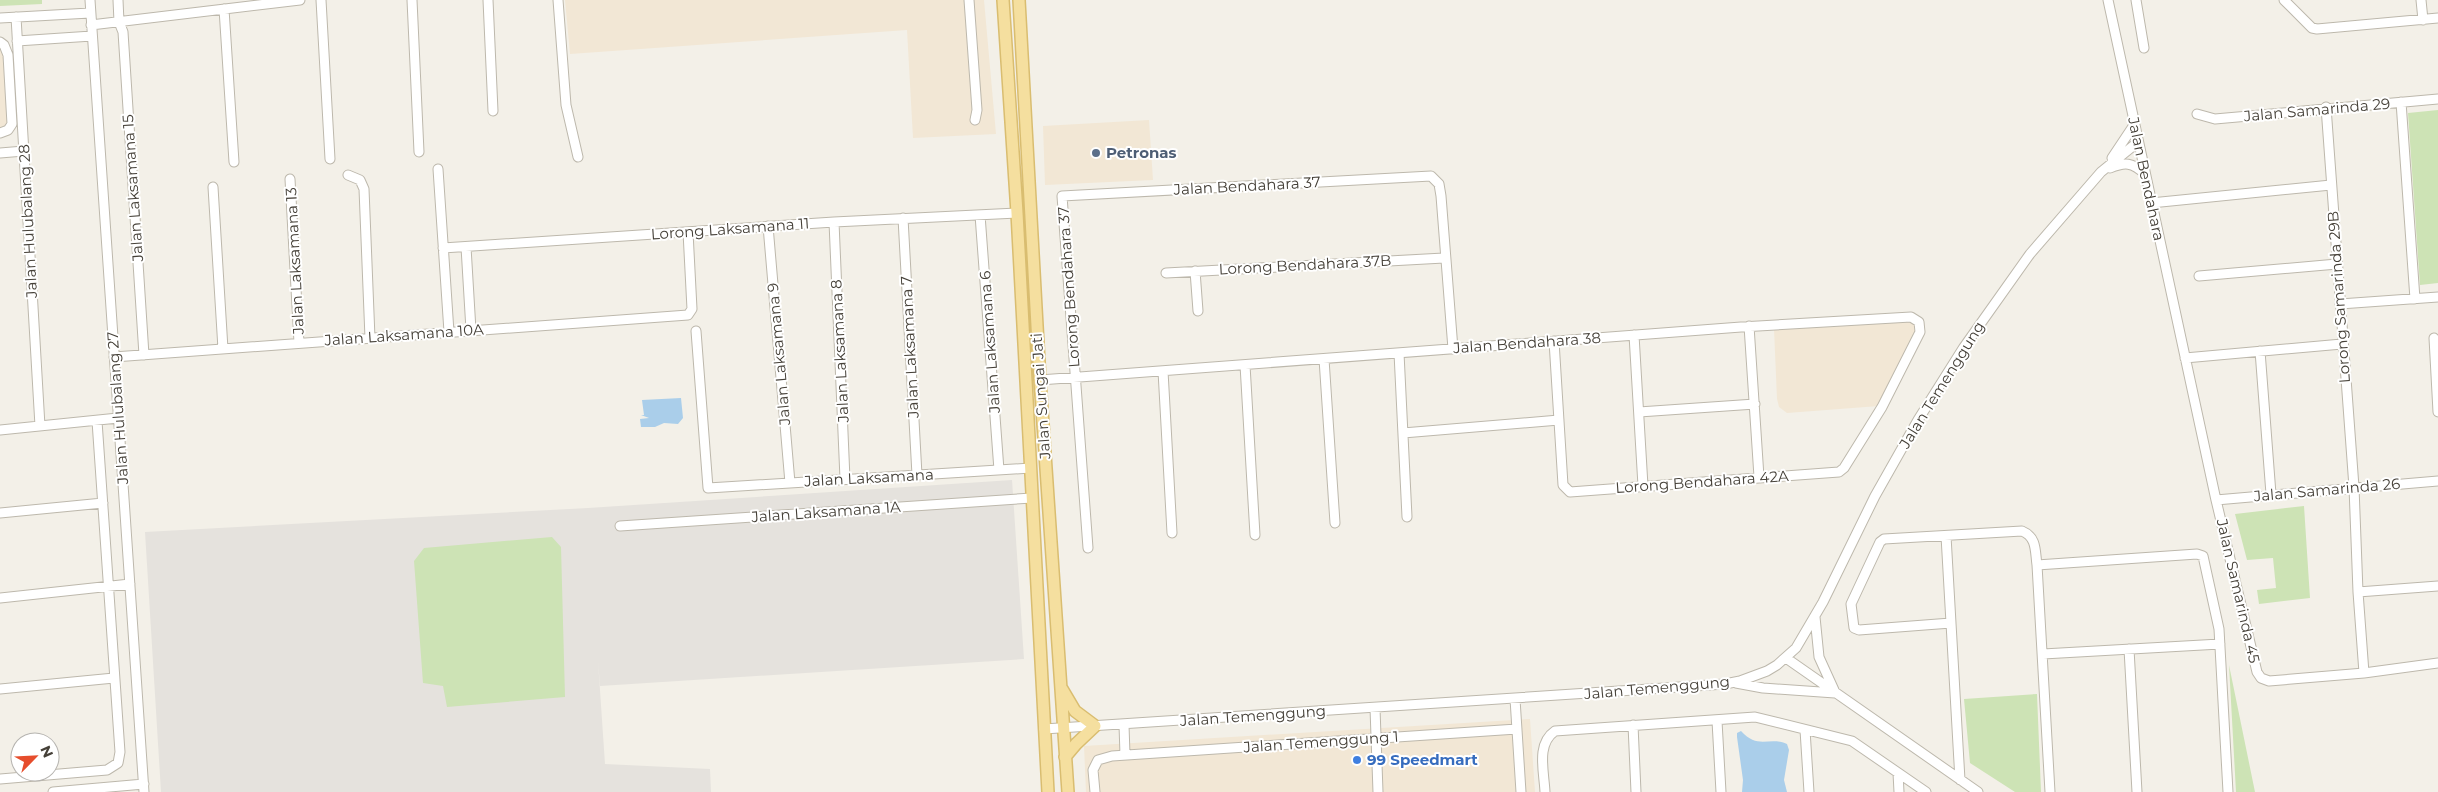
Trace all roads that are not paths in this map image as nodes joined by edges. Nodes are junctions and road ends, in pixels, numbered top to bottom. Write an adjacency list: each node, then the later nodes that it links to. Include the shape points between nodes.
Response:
1 (90, 0): 19 (street, Jalan Hulubalang 27)
2 (118, 0): 24 (street, Jalan Laksamana 15)
3 (212, 0): 18 (street)
4 (300, 0): 16 (street)
5 (321, 0): 43 (street)
6 (412, 0): 40 (street)
7 (488, 0): 33 (street)
8 (558, 0): 42 (street, via 566,105)
9 (969, 0): 35 (street)
10 (1003, 0): 54 (main road, Jalan Sungai Jati)
11 (1019, 0): 92 (main road, Jalan Sungai Jati)
12 (2108, 0): 36 (street, Jalan Bendahara)
13 (2136, 0): 29 (street)
14 (2284, 0): 23 (street, via 2312,28 2317,29)
15 (2421, 0): 23 (street)
16 (276, 2): 17 (street)
17 (224, 9): 18 (street); 44 (street)
18 (213, 11): 24 (street)
19 (90, 13): 20 (street); 25 (street, Jalan Hulubalang 27)
20 (16, 17): 21 (street); 27 (street, Jalan Hulubalang 28)
21 (0, 18)
22 (2438, 18): 23 (street)
23 (2423, 20)
24 (120, 22): 25 (street); 85 (street, Jalan Laksamana 15)
25 (91, 25): 26 (street, Jalan Hulubalang 27)
26 (92, 36): 27 (street); 86 (street, Jalan Hulubalang 27)
27 (17, 41): 39 (street, Jalan Hulubalang 28)
28 (2, 44): 37 (street, via 8,56 12,124)
29 (2144, 48)
30 (2438, 99): 31 (street, Jalan Samarinda 29)
31 (2401, 102): 32 (street, Jalan Samarinda 29); 68 (street)
32 (2326, 108): 34 (street, Jalan Samarinda 29, via 2215,119); 50 (street, Lorong Samarinda 29B)
33 (493, 111)
34 (2197, 114)
35 (975, 120)
36 (2134, 125): 38 (street, Jalan Bendahara); 46 (street)
37 (0, 133)
38 (2138, 142): 46 (street, Jalan Temenggung); 47 (street, Jalan Bendahara)
39 (24, 151): 41 (street); 99 (street, Jalan Hulubalang 28)
40 (419, 152)
41 (0, 153)
42 (578, 157)
43 (330, 159)
44 (234, 162)
45 (438, 169): 61 (street)
46 (2101, 172): 47 (street, via 2124,163); 130 (street, Jalan Temenggung, via 2030,254 1928,401)
47 (2145, 174): 53 (street, Jalan Bendahara)
48 (348, 175): 76 (street, via 360,180 365,195)
49 (290, 179): 79 (street, Jalan Laksamana 13)
50 (2331, 185): 53 (street); 63 (street, Lorong Samarinda 29B)
51 (213, 187): 81 (street)
52 (1062, 196): 62 (street, Jalan Bendahara 37, via 1431,176 1439,184); 91 (street, Lorong Bendahara 37)
53 (2151, 203): 87 (street, Jalan Bendahara)
54 (1017, 213): 55 (street, Lorong Laksamana 11); 102 (main road, Jalan Sungai Jati)
55 (980, 215): 56 (street, Lorong Laksamana 11); 103 (street, Jalan Laksamana 6)
56 (903, 218): 57 (street, Lorong Laksamana 11); 105 (street, Jalan Laksamana 7)
57 (834, 222): 58 (street, Lorong Laksamana 11); 107 (street, Jalan Laksamana 8)
58 (768, 226): 59 (street, Lorong Laksamana 11); 109 (street, Jalan Laksamana 9)
59 (688, 232): 60 (street, Lorong Laksamana 11); 72 (street, Jalan Laksamana 10A, via 692,309 688,315)
60 (466, 246): 61 (street, Lorong Laksamana 11); 72 (street)
61 (443, 248): 74 (street)
62 (1444, 258): 64 (street, Lorong Bendahara 37B); 82 (street)
63 (2337, 264): 66 (street); 69 (street, Lorong Samarinda 29B)
64 (1195, 271): 65 (street, Lorong Bendahara 37B); 70 (street)
65 (1166, 273)
66 (2199, 276)
67 (2438, 297): 68 (street)
68 (2415, 299): 69 (street)
69 (2340, 304): 80 (street, Lorong Samarinda 29B)
70 (1198, 311)
71 (1749, 326): 75 (street, Jalan Bendahara 38); 93 (street); 104 (street, Jalan Bendahara 38, via 1911,317 1919,322 1920,332 1882,408)
72 (471, 330): 74 (street, Jalan Laksamana 10A)
73 (696, 331): 109 (street, Jalan Laksamana, via 708,488)
74 (449, 332): 76 (street, Jalan Laksamana 10A)
75 (1634, 335): 78 (street, Jalan Bendahara 38); 94 (street)
76 (370, 338): 79 (street, Jalan Laksamana 10A)
77 (2434, 338): 95 (street)
78 (1554, 341): 82 (street, Jalan Bendahara 38); 97 (street)
79 (299, 343): 81 (street, Jalan Laksamana 10A)
80 (2342, 344): 83 (street); 111 (street, Lorong Samarinda 29B)
81 (223, 349): 85 (street, Jalan Laksamana 10A)
82 (1453, 349): 84 (street, Jalan Bendahara 38)
83 (2260, 351): 87 (street); 112 (street)
84 (1399, 353): 88 (street, Jalan Bendahara 38); 101 (street)
85 (144, 355): 86 (street, Jalan Laksamana 10A)
86 (114, 357): 96 (street, Jalan Hulubalang 27)
87 (2185, 358): 114 (street, Jalan Samarinda 45)
88 (1324, 359): 89 (street, Jalan Bendahara 38); 118 (street)
89 (1245, 365): 90 (street, Jalan Bendahara 38); 121 (street)
90 (1163, 371): 91 (street, Jalan Bendahara 38); 120 (street)
91 (1076, 378): 92 (street, Jalan Bendahara 38); 123 (street, Lorong Bendahara 37)
92 (1040, 380): 140 (main road, Jalan Sungai Jati)
93 (1755, 404): 94 (street); 106 (street)
94 (1639, 412): 110 (street)
95 (2438, 412)
96 (118, 418): 98 (street); 125 (street, Jalan Hulubalang 27)
97 (1559, 420): 101 (street); 110 (street, Lorong Bendahara 42A, via 1566,490)
98 (97, 421): 99 (street); 115 (street)
99 (40, 426): 100 (street)
100 (0, 430)
101 (1403, 433): 117 (street)
102 (1030, 468): 103 (street, Jalan Laksamana); 113 (main road, Jalan Sungai Jati)
103 (999, 470): 105 (street, Jalan Laksamana)
104 (1839, 472): 106 (street, Lorong Bendahara 42A)
105 (918, 475): 107 (street, Jalan Laksamana)
106 (1759, 477): 110 (street, Lorong Bendahara 42A)
107 (845, 479): 109 (street, Jalan Laksamana)
108 (2438, 481): 111 (street, Jalan Samarinda 26)
109 (790, 482)
110 (1643, 486)
111 (2354, 487): 112 (street, Jalan Samarinda 26); 128 (street, Lorong Samarinda 29B)
112 (2271, 494): 114 (street, Jalan Samarinda 26)
113 (1032, 498): 119 (street, Jalan Laksamana 1A); 150 (main road, Jalan Sungai Jati)
114 (2216, 500): 137 (street, Jalan Samarinda 45, via 2261,678 2269,681)
115 (103, 503): 116 (street); 126 (street)
116 (0, 513)
117 (1407, 517)
118 (1335, 523)
119 (620, 526)
120 (1172, 533)
121 (1255, 534)
122 (1946, 536): 124 (street, via 2022,531 2029,534 2034,543); 131 (street); 131 (street, via 1884,539 1880,542 1851,604 1852,622 1859,630)
123 (1088, 548)
124 (2036, 565): 132 (street, via 2203,556); 134 (street)
125 (130, 584): 126 (street); 159 (street, Jalan Hulubalang 27)
126 (109, 586): 129 (street); 138 (street)
127 (2438, 586): 128 (street)
128 (2358, 592): 137 (street, Lorong Samarinda 29B)
129 (0, 598)
130 (1815, 617): 135 (street, Jalan Temenggung); 142 (street, via 1819,657)
131 (1951, 623): 158 (street)
132 (2220, 644): 133 (street); 176 (street)
133 (2129, 649): 134 (street); 175 (street)
134 (2043, 654): 174 (street)
135 (1786, 658): 139 (street, Jalan Temenggung, via 1767,671); 142 (street)
136 (2438, 663): 137 (street, Jalan Samarinda 45)
137 (2364, 673)
138 (114, 678): 141 (street); 157 (street, via 120,752 118,763 107,770)
139 (1734, 682): 142 (street, via 1763,688); 143 (street, Jalan Temenggung)
140 (1061, 688): 148 (main road, via 1075,711); 149 (main road, Jalan Sungai Jati)
141 (0, 689)
142 (1835, 693): 158 (street)
143 (1514, 700): 144 (street, Jalan Temenggung); 151 (street)
144 (1375, 708): 146 (street, Jalan Temenggung); 153 (street)
145 (1717, 721): 147 (street); 152 (street, via 1755,717); 169 (street)
146 (1124, 725): 148 (street, Jalan Temenggung); 154 (street)
147 (1633, 725): 167 (street, via 1555,730 1547,736 1542,747); 168 (street)
148 (1095, 726): 149 (street, Jalan Temenggung); 155 (main road)
149 (1064, 728): 150 (street, Jalan Temenggung); 155 (main road, Jalan Sungai Jati)
150 (1044, 729): 162 (main road, Jalan Sungai Jati)
151 (1517, 730): 153 (street, Jalan Temenggung 1); 166 (street)
152 (1806, 730): 156 (street, via 1852,741); 170 (street)
153 (1376, 739): 154 (street, Jalan Temenggung 1); 165 (street)
154 (1125, 750): 164 (street, Jalan Temenggung 1, via 1098,760 1093,770)
155 (1065, 757): 163 (main road, Jalan Sungai Jati)
156 (1898, 773): 171 (street); 172 (street)
157 (0, 780)
158 (1960, 780): 173 (street)
159 (144, 788): 160 (street)
160 (111, 790): 161 (street)
161 (52, 792)
162 (1048, 792)
163 (1068, 792)
164 (1095, 792)
165 (1378, 792)
166 (1521, 792)
167 (1545, 792)
168 (1636, 792)
169 (1721, 792)
170 (1809, 792)
171 (1899, 792)
172 (1926, 792)
173 (1978, 792)
174 (2050, 792)
175 (2137, 792)
176 (2228, 792)

